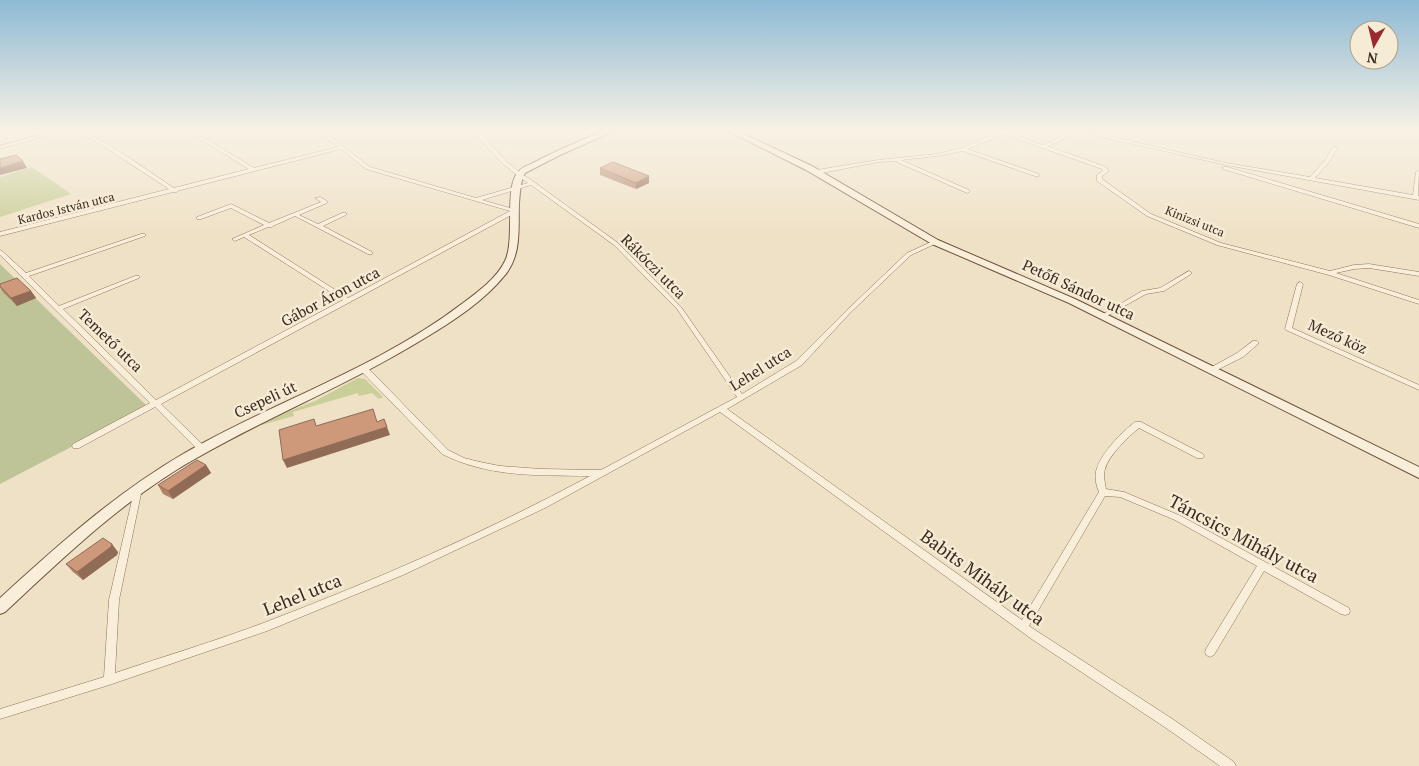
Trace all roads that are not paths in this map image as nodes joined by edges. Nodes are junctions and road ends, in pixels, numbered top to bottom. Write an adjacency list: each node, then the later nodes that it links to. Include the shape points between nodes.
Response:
1 (137, 166): 23 (street)
2 (245, 166): 15 (street)
3 (269, 166): 15 (street, Kardos István utca)
4 (365, 166): 27 (street)
5 (509, 166): 19 (street, Rákóczi utca)
6 (532, 166): 19 (street)
7 (806, 166): 16 (street, Petőfi Sándor utca)
8 (849, 166): 16 (street)
9 (911, 166): 24 (street)
10 (1011, 166): 18 (street)
11 (1097, 166): 43 (street, Kinizsi utca, via 1106,169 1098,178 1101,183 1149,215 1219,244)
12 (1223, 166): 34 (street)
13 (1242, 166): 20 (street)
14 (1323, 166): 20 (street)
15 (252, 170): 23 (street, Kardos István utca)
16 (817, 172): 39 (street, Petőfi Sándor utca)
17 (1419, 172): 25 (street)
18 (1036, 175)
19 (522, 176): 21 (street, Rákóczi utca); 22 (street, Csepeli út)
20 (1311, 178): 25 (street)
21 (532, 183): 22 (street); 56 (street, Rákóczi utca, via 616,244 679,308)
22 (516, 188): 27 (street); 28 (street, Csepeli út)
23 (175, 191): 35 (street, Kardos István utca)
24 (967, 191)
25 (1417, 197)
26 (318, 198): 30 (street, via 325,202)
27 (478, 199): 28 (street)
28 (515, 211): 48 (street, Gábor Áron utca); 53 (street, Csepeli út, via 514,252 508,267 462,309)
29 (344, 214): 33 (street)
30 (296, 215): 32 (street); 33 (street)
31 (199, 218): 32 (street, via 231,206)
32 (270, 226): 37 (street)
33 (319, 226): 41 (street)
34 (1419, 226)
35 (0, 234)
36 (144, 235): 45 (street)
37 (246, 236): 38 (street); 48 (street)
38 (235, 239)
39 (934, 242): 51 (street, Petőfi Sándor utca); 56 (street, Lehel utca, via 909,254 799,363)
40 (0, 252): 45 (street, Temető utca)
41 (370, 253)
42 (1189, 273): 51 (street, via 1162,290 1144,292)
43 (1330, 273): 44 (street, Kinizsi utca, via 1370,266); 49 (street)
44 (1419, 274)
45 (24, 276): 50 (street, Temető utca)
46 (137, 277): 50 (street)
47 (1300, 284): 55 (street, Mező köz, via 1288,329)
48 (348, 301): 57 (street, Gábor Áron utca)
49 (1419, 302)
50 (58, 309): 57 (street, Temető utca)
51 (1103, 316): 54 (street, Petőfi Sándor utca)
52 (1255, 343): 54 (street, via 1240,355)
53 (364, 369): 60 (street, Csepeli út); 62 (street, via 445,452 456,459 495,469)
54 (1212, 369): 63 (street, Petőfi Sándor utca)
55 (1419, 388)
56 (741, 398): 58 (street, Lehel utca)
57 (158, 404): 59 (street, Gábor Áron utca); 60 (street, Temető utca)
58 (721, 409): 62 (street, Lehel utca); 69 (street, Babits Mihály utca)
59 (76, 446)
60 (202, 449): 64 (street, Csepeli út)
61 (1200, 456): 65 (street, via 1138,424 1127,432 1101,468 1100,487)
62 (602, 473): 71 (street, Lehel utca, via 542,506 400,572 267,626)
63 (1419, 473)
64 (138, 489): 67 (street, Csepeli út, via 78,537); 71 (street, via 114,600)
65 (1103, 492): 66 (street, Táncsics Mihály utca, via 1121,494 1178,518); 69 (street)
66 (1262, 566): 68 (street, Táncsics Mihály utca); 70 (street)
67 (0, 608)
68 (1345, 611)
69 (1023, 627): 73 (street, Babits Mihály utca)
70 (1210, 652)
71 (109, 680): 72 (street, Lehel utca)
72 (0, 714)
73 (1230, 766)

